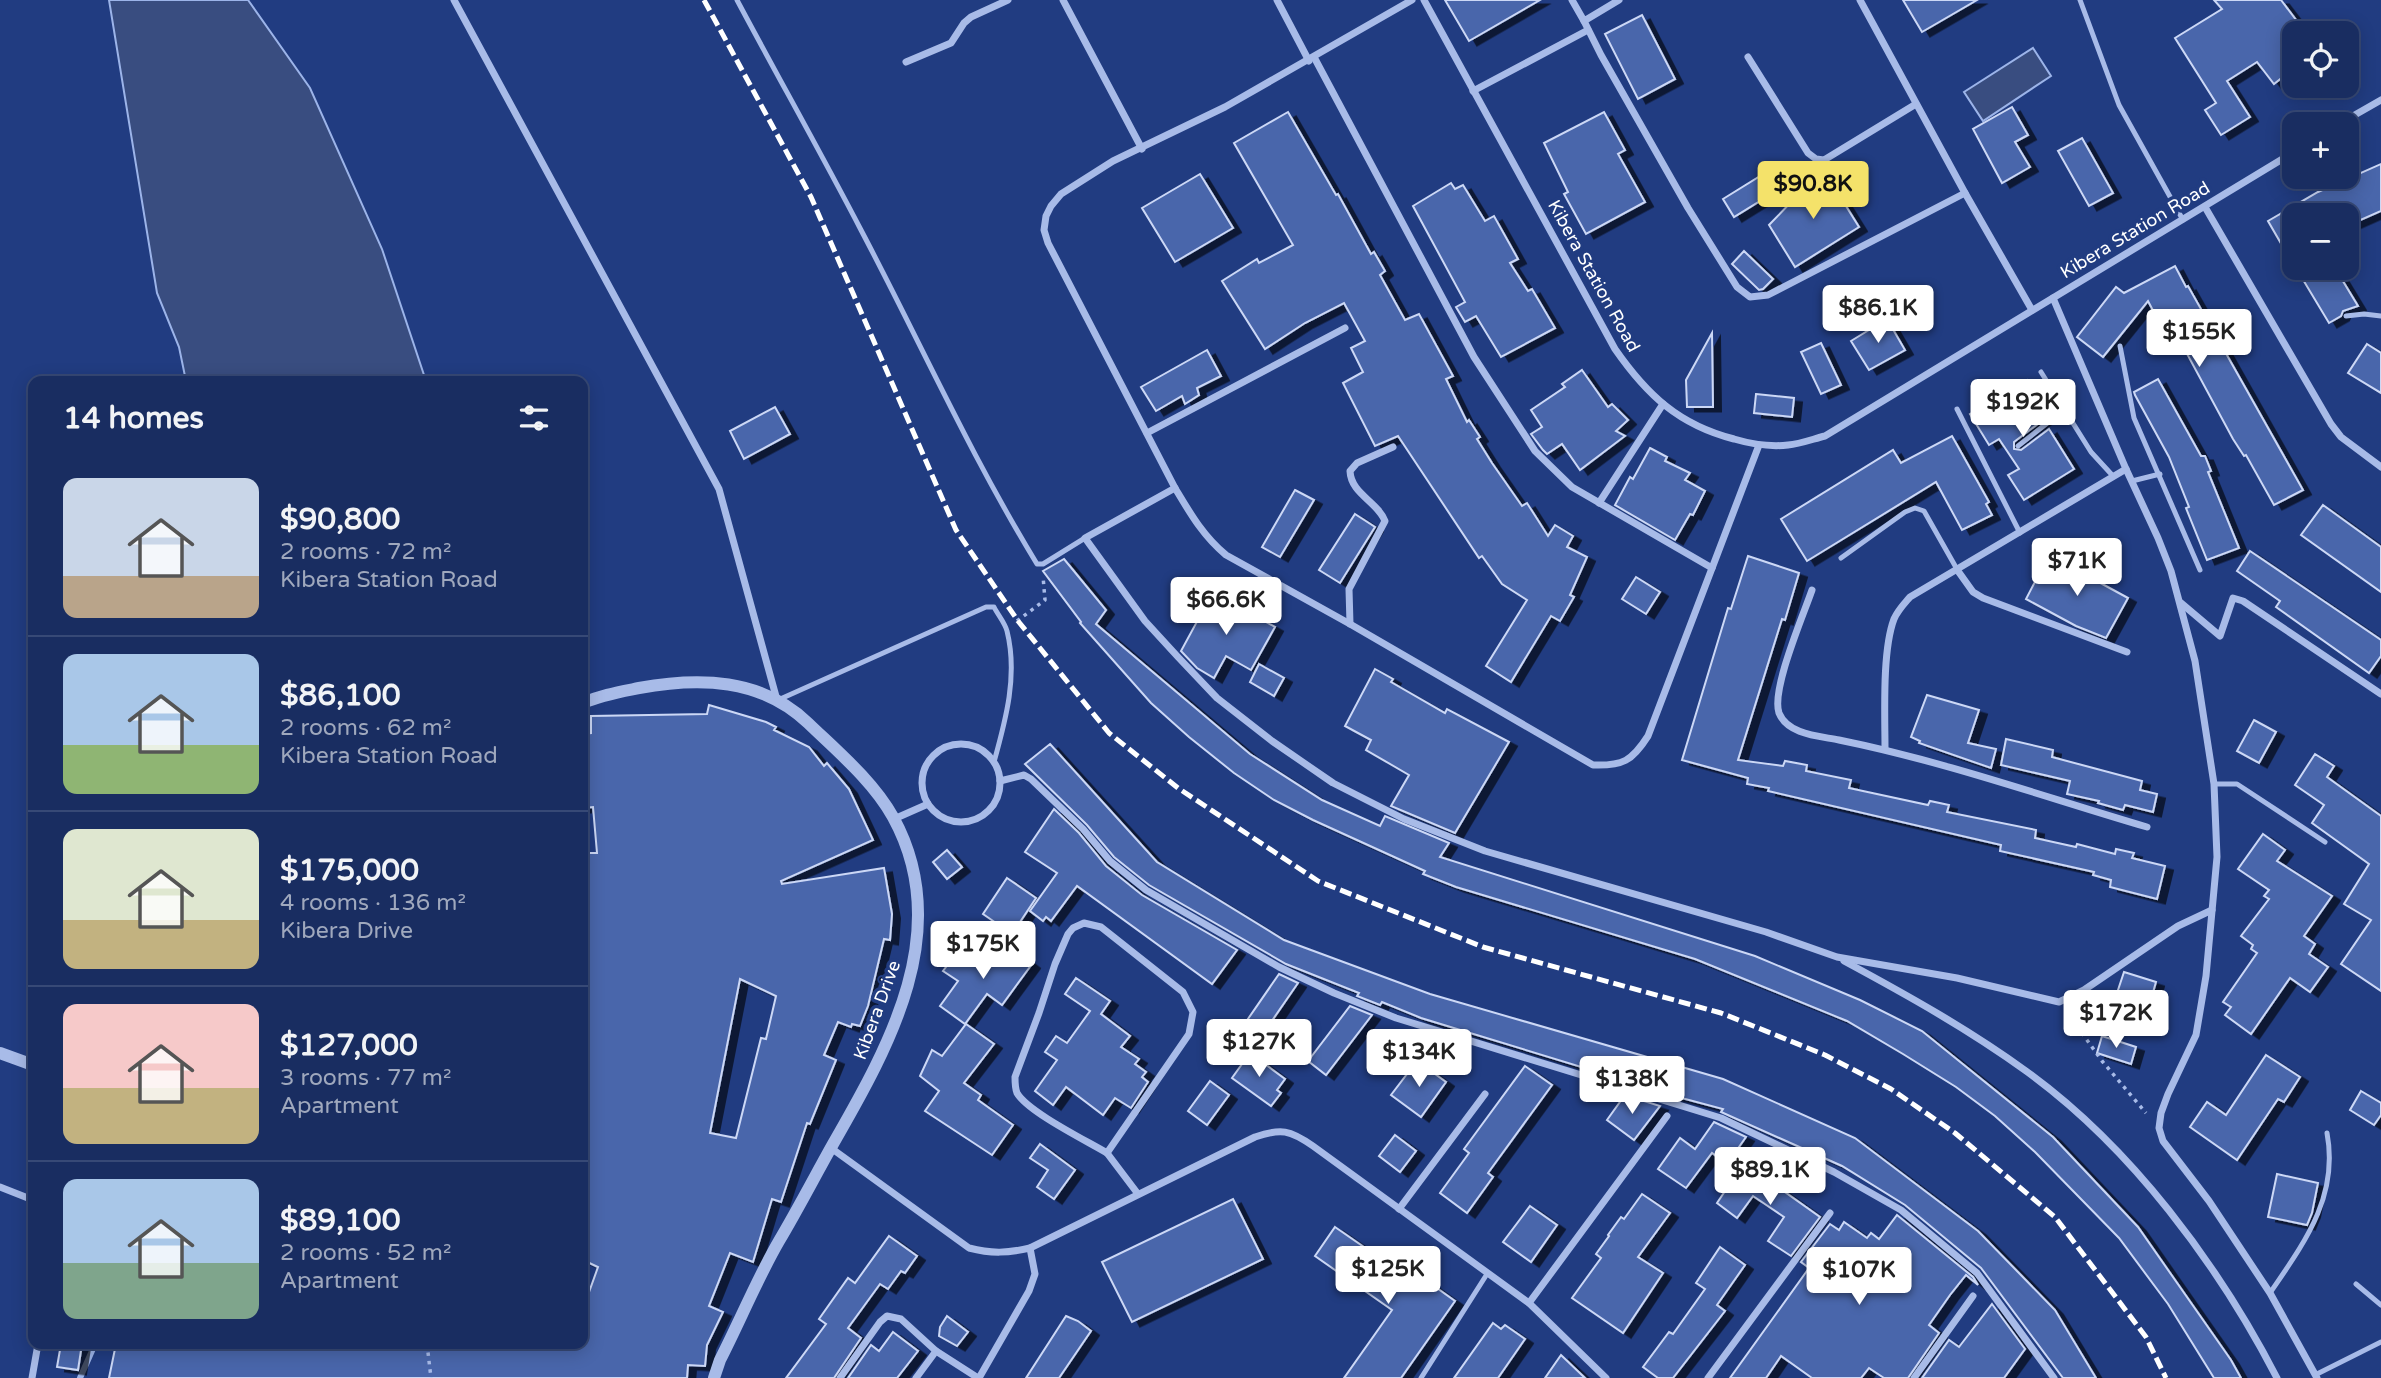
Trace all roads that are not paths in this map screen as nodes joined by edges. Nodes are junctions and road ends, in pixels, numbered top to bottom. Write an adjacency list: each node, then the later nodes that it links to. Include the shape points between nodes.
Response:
1 (454, 0): 58 (street, via 719,488)
2 (737, 0): 48 (lane, via 861,230 958,425 1037,564)
3 (1008, 0): 16 (street, via 971,17 951,43)
4 (1062, 0): 21 (street)
5 (1277, 0): 15 (street)
6 (1412, 0): 15 (street)
7 (1424, 0): 17 (street, Kibera Station Road)
8 (1572, 0): 12 (street)
9 (1619, 0): 12 (street)
10 (1860, 0): 19 (street)
11 (2080, 0): 25 (lane, via 2119,105)
12 (1584, 21): 13 (street)
13 (1588, 30): 17 (street); 23 (street, via 1688,208 1737,287 1750,296 1768,295)
14 (1748, 57): 19 (street, via 1816,159 1824,160)
15 (1311, 59): 21 (street); 46 (street, via 1474,357 1535,451 1572,487)
16 (906, 62)
17 (1473, 91): 33 (street, Kibera Station Road, via 1615,349)
18 (2381, 100): 20 (street)
19 (1916, 104): 23 (street)
20 (2359, 113)
21 (1142, 149): 36 (street, via 1113,161 1061,194 1046,216 1044,230)
22 (2282, 159): 24 (street, Kibera Station Road)
23 (1965, 193): 27 (street)
24 (2205, 207): 25 (street, Kibera Station Road); 40 (street, via 2331,424 2340,437)
25 (2183, 220): 26 (street, Kibera Station Road)
26 (2053, 298): 27 (street, Kibera Station Road); 41 (street)
27 (2032, 310): 37 (street, Kibera Station Road, via 1825,436 1787,445)
28 (2346, 316): 29 (lane)
29 (2381, 316)
30 (1345, 328): 36 (street)
31 (2120, 346): 42 (lane, via 2134,418)
32 (2041, 372): 35 (lane)
33 (1662, 404): 37 (street, Kibera Station Road, via 1709,433); 46 (street)
34 (1957, 409): 47 (lane)
35 (2064, 410): 38 (lane); 43 (lane)
36 (1147, 433): 45 (street)
37 (1759, 445): 50 (street)
38 (2018, 446)
39 (1393, 447): 55 (street, via 1357,463 1350,471 1356,489 1385,521 1349,589)
40 (2381, 467)
41 (2126, 469): 43 (street); 44 (street)
42 (2160, 474): 44 (lane); 51 (lane)
43 (2113, 477): 47 (street)
44 (2132, 481): 54 (street)
45 (1175, 488): 48 (street); 55 (street, via 1197,525 1226,555)
46 (1599, 503): 50 (street)
47 (2020, 533): 52 (street)
48 (1085, 538): 69 (street, via 1145,621 1217,698 1333,783 1404,819 1485,851)
49 (1841, 558): 52 (lane, via 1915,508 1924,511)
50 (1712, 568): 55 (street, via 1648,736 1626,762 1608,766 1593,765)
51 (2200, 569)
52 (1958, 571): 56 (street, via 1983,598); 60 (street, via 1910,597 1893,622 1886,669)
53 (1812, 590): 60 (street, via 1779,686 1779,712 1800,733)
54 (2180, 602): 57 (street, via 2220,636 2233,598 2243,601); 63 (street, via 2195,661)
55 (1350, 624)
56 (2127, 652)
57 (2381, 694)
58 (777, 700): 59 (street, Kibera Drive, via 750,688 710,681 656,685); 61 (lane, via 994,607 1007,629 1012,673); 65 (street, Kibera Drive, via 837,750)
59 (588, 702)
60 (1885, 749): 66 (street)
61 (994, 762): 62 (street); 64 (street, via 979,747 959,743 939,749 925,764 921,784)
62 (1000, 781): 64 (street, via 996,801 973,819 943,818); 102 (street, via 1024,775 1031,779 1146,890 1323,988 1396,1017 1721,1118 1846,1178 1901,1210 1977,1273)
63 (2214, 783): 67 (lane, via 2238,784); 68 (street, via 2217,857)
64 (928, 804): 65 (street)
65 (894, 819): 75 (street, Kibera Drive, via 915,879 916,956 883,1055)
66 (2147, 827)
67 (2325, 842)
68 (2212, 910): 69 (street, via 2178,926 2059,1002); 85 (street, via 2196,1035 2168,1094 2159,1128 2163,1141 2209,1200)
69 (1837, 957): 103 (street, via 1976,1037 2085,1121 2142,1178 2189,1236)
70 (0, 1053): 71 (street)
71 (28, 1063)
72 (1485, 1094): 80 (street)
73 (1667, 1116): 87 (street)
74 (2327, 1133): 85 (lane, via 2328,1187 2309,1231)
75 (831, 1148): 82 (street, via 969,1248 1007,1254); 94 (street, Kibera Drive, via 777,1245)
76 (1107, 1153): 76 (street, via 1189,1034 1193,1012 1184,992 1101,927 1084,923 1068,934 1055,964 1015,1087 1040,1113); 78 (street)
77 (0, 1187): 79 (street)
78 (1138, 1194): 80 (street, via 1255,1137 1285,1131 1298,1135); 82 (street)
79 (28, 1197)
80 (1399, 1209): 83 (street)
81 (1830, 1213): 100 (street)
82 (1030, 1248): 97 (street, via 1035,1274 1030,1291)
83 (1487, 1274): 87 (street); 98 (lane)
84 (2356, 1284): 88 (lane)
85 (2270, 1293): 92 (street)
86 (1973, 1296): 101 (street)
87 (1529, 1303): 99 (street)
88 (2381, 1305)
89 (2381, 1342): 92 (lane)
90 (37, 1349): 93 (street)
91 (936, 1351): 95 (street, via 901,1319 887,1316); 96 (street); 97 (street)
92 (2316, 1377)
93 (32, 1378)
94 (715, 1378)
95 (839, 1378)
96 (916, 1378)
97 (979, 1378)
98 (1421, 1378)
99 (1606, 1378)
100 (1708, 1378)
101 (1914, 1378)
102 (2054, 1378)
103 (2277, 1378)

